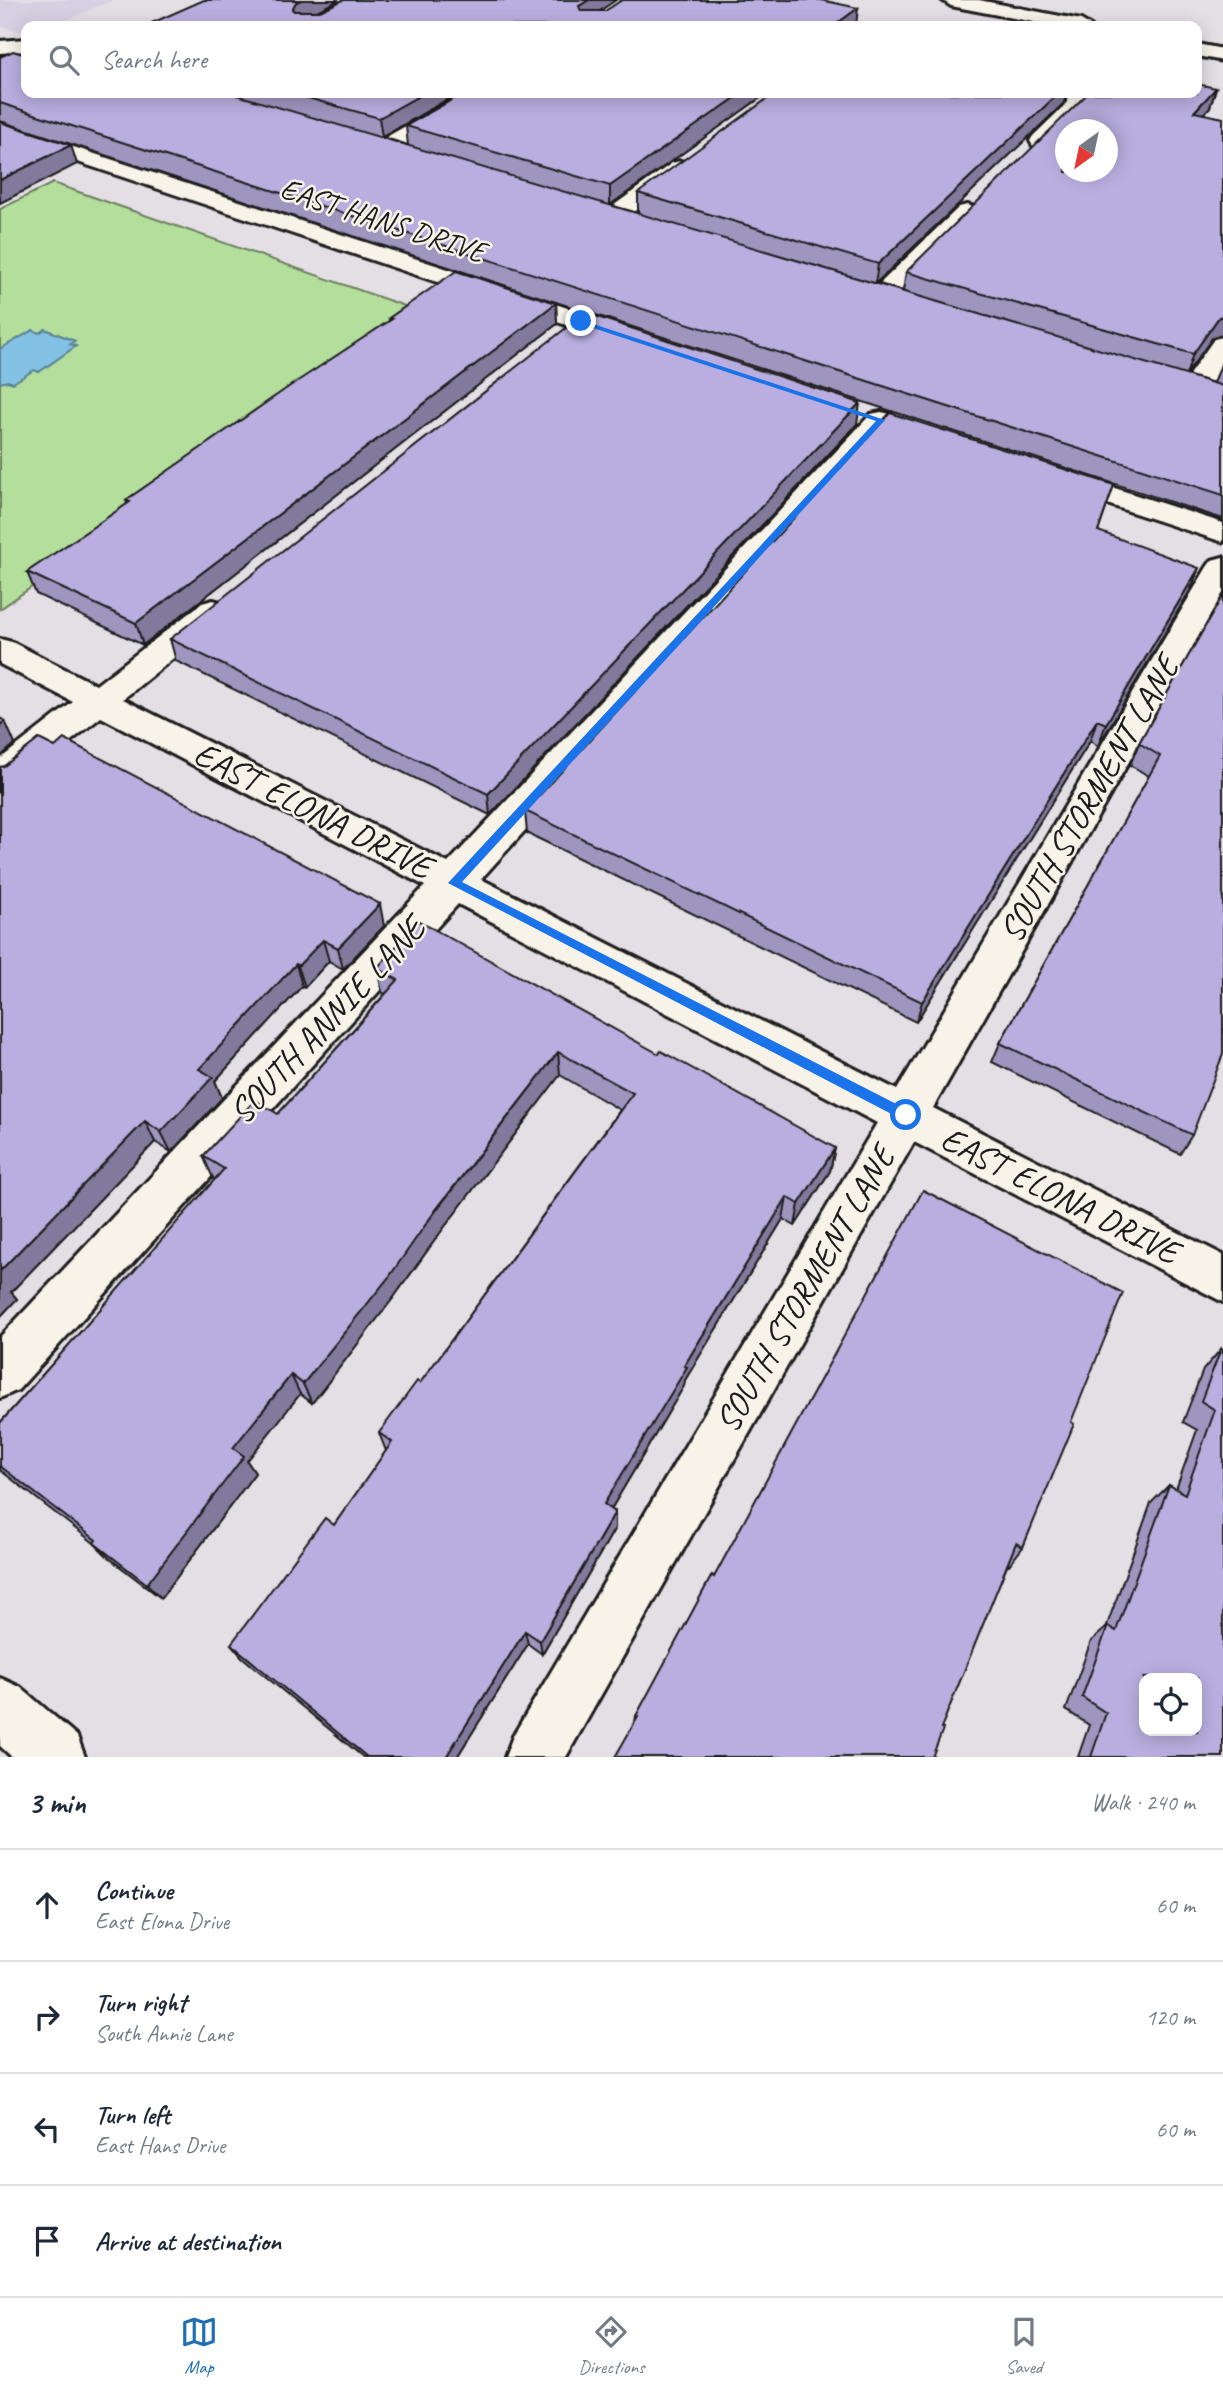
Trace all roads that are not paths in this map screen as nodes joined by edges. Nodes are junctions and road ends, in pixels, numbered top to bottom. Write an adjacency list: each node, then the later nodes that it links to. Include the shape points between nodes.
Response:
1 (951, 0): 2 (street)
2 (1056, 21)
3 (1202, 51): 4 (street)
4 (1223, 55)
5 (469, 98): 9 (street)
6 (1077, 98): 10 (street, via 1076,106)
7 (1, 130): 20 (street, EAST HANS DRIVE, via 570,330)
8 (357, 140): 9 (street)
9 (384, 148): 11 (street)
10 (1027, 153)
11 (409, 155)
12 (693, 159): 15 (street)
13 (979, 201): 18 (street)
14 (589, 209): 15 (street)
15 (614, 216): 16 (street)
16 (641, 224)
17 (854, 288): 18 (street)
18 (881, 296): 19 (street)
19 (907, 304)
20 (646, 343)
21 (1223, 345): 22 (street, via 1203,392)
22 (1167, 381)
23 (881, 420): 31 (street, SOUTH ANNIE LANE)
24 (1039, 472): 25 (street)
25 (1223, 533)
26 (1223, 568): 32 (street, SOUTH STORMENT LANE)
27 (241, 588): 29 (street)
28 (0, 650): 29 (street, EAST ELONA DRIVE)
29 (99, 700): 30 (street); 31 (street, EAST ELONA DRIVE)
30 (0, 778)
31 (454, 883): 32 (street, EAST ELONA DRIVE); 34 (street, SOUTH ANNIE LANE)
32 (906, 1115): 33 (street, EAST ELONA DRIVE); 37 (street, SOUTH STORMENT LANE)
33 (1223, 1279)
34 (0, 1373)
35 (0, 1707): 36 (street)
36 (56, 1757)
37 (534, 1757)

